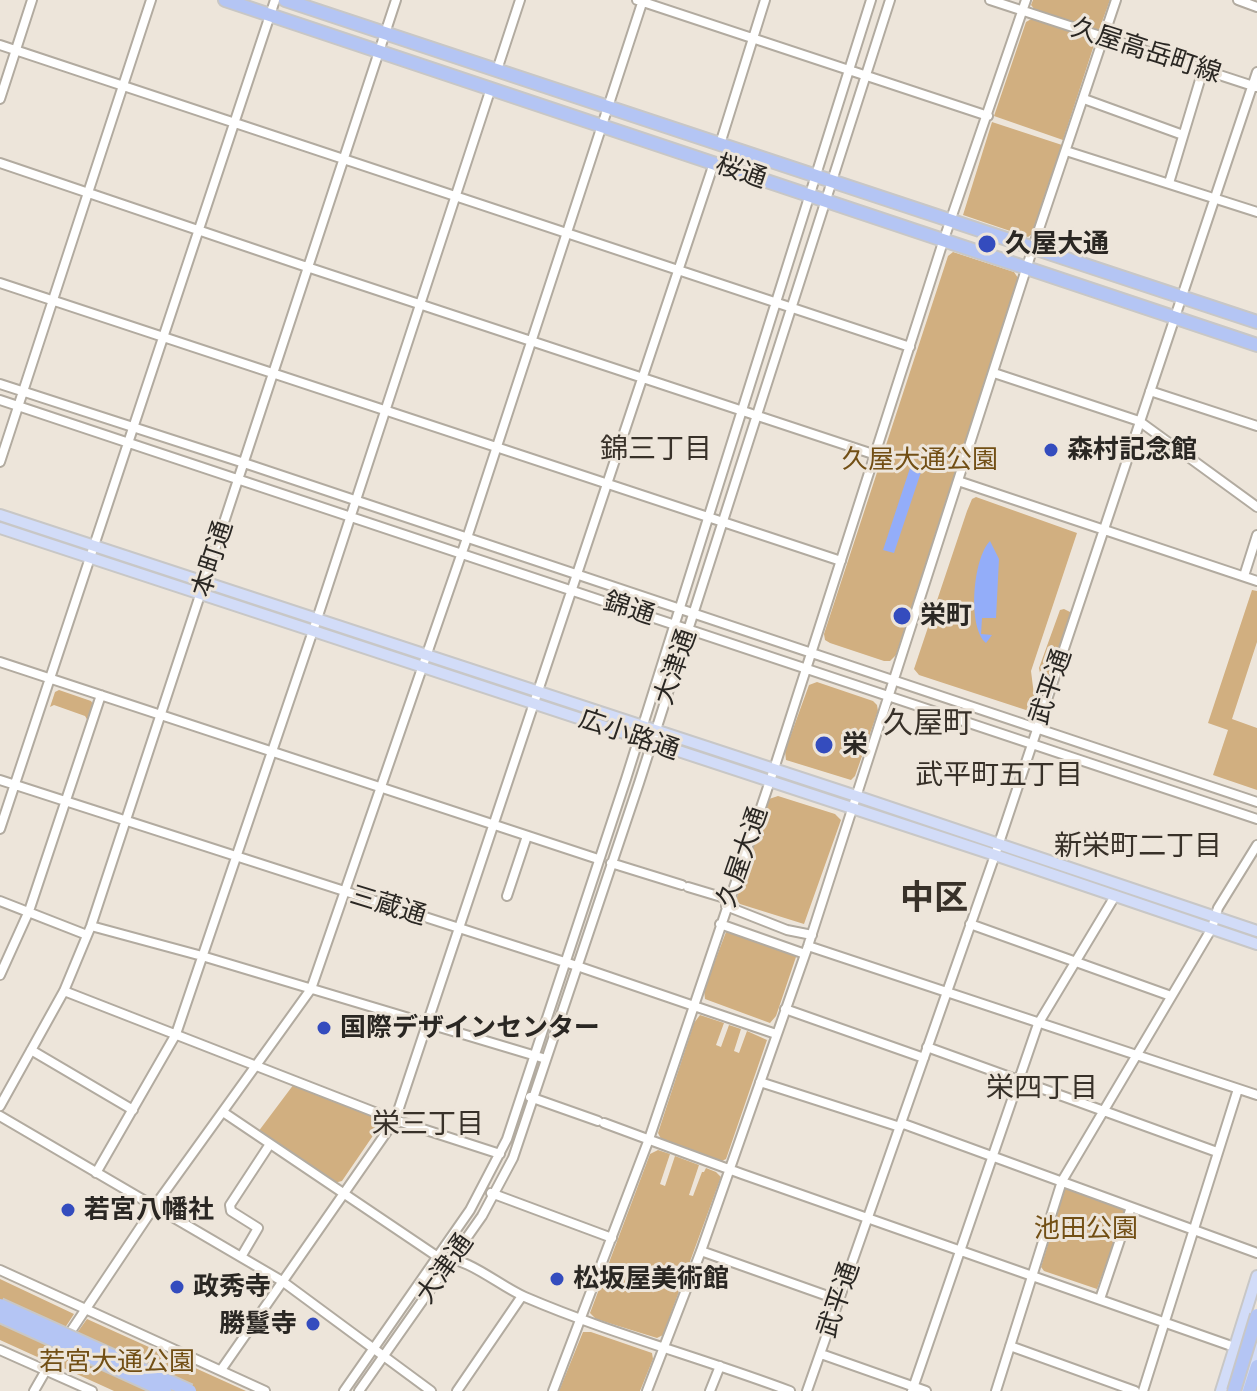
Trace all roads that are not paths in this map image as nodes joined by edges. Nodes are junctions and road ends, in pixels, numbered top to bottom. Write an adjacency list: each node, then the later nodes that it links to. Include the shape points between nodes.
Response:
1 (32, 0): 23 (street)
2 (151, 0): 30 (street)
3 (225, 0): 18 (highway, 桜通)
4 (275, 0): 18 (street)
5 (285, 0): 19 (highway, 桜通)
6 (396, 0): 19 (street, 本町通)
7 (520, 0): 25 (street)
8 (765, 0): 20 (street)
9 (871, 0): 26 (street, 大津通)
10 (890, 0): 29 (street, 大津通)
11 (990, 0): 17 (street, 久屋高岳町線)
12 (1026, 0): 17 (street, 久屋大通)
13 (1116, 0): 21 (street)
14 (1238, 0): 16 (street)
15 (641, 1): 20 (street); 35 (street)
16 (1257, 7)
17 (1022, 10): 21 (street, 久屋高岳町線); 36 (street, 久屋大通)
18 (270, 15): 24 (highway, 桜通); 37 (street)
19 (386, 34): 24 (street, 本町通); 25 (highway, 桜通)
20 (753, 38): 26 (street); 40 (street)
21 (1104, 38): 27 (street, 久屋高岳町線); 34 (street)
22 (0, 45): 23 (street)
23 (16, 50): 30 (street); 33 (street)
24 (379, 51): 32 (highway, 桜通); 42 (street, 本町通)
25 (497, 70): 35 (highway, 桜通)
26 (849, 70): 29 (street); 45 (street, 大津通)
27 (1203, 70): 31 (street, 久屋高岳町線); 39 (street)
28 (1257, 72): 31 (street, 武平通)
29 (865, 76): 36 (street); 46 (street, 大津通)
30 (123, 85): 37 (street); 48 (street)
31 (1255, 87): 51 (street, 武平通)
32 (491, 88): 38 (highway, 桜通); 50 (street)
33 (0, 99)
34 (1084, 99): 39 (street); 41 (street)
35 (610, 107): 38 (street); 40 (highway, 桜通)
36 (988, 116): 54 (street, 久屋大通)
37 (235, 123): 42 (street); 55 (street)
38 (603, 126): 44 (highway, 桜通); 56 (street)
39 (1183, 135): 47 (street)
40 (720, 144): 45 (highway, 桜通)
41 (1066, 151): 47 (street); 58 (street)
42 (343, 159): 50 (street); 59 (street, 本町通)
43 (0, 163): 48 (street)
44 (714, 163): 49 (highway, 桜通); 61 (street)
45 (815, 177): 46 (highway, 桜通); 49 (street, 大津通)
46 (831, 182): 52 (street, 大津通); 54 (highway, 桜通)
47 (1169, 183): 51 (street)
48 (88, 192): 55 (street); 64 (street)
49 (809, 196): 52 (highway, 桜通); 65 (street, 大津通)
50 (455, 197): 56 (street); 66 (street)
51 (1214, 199): 53 (street); 63 (street, 武平通)
52 (827, 202): 57 (highway, 桜通); 67 (street, 大津通)
53 (1257, 212)
54 (951, 220): 57 (street, 久屋大通); 58 (highway, 桜通)
55 (199, 230): 59 (street); 70 (street)
56 (567, 232): 61 (street); 71 (street)
57 (943, 242): 60 (highway, 桜通); 73 (street, 久屋大通)
58 (1033, 248): 60 (street); 63 (highway, 桜通)
59 (307, 267): 66 (street); 75 (street, 本町通)
60 (1026, 268): 68 (highway, 桜通); 74 (street)
61 (678, 269): 65 (street); 76 (street)
62 (0, 283): 64 (street)
63 (1181, 297): 68 (street, 武平通); 69 (highway, 桜通)
64 (52, 300): 70 (street); 78 (street)
65 (775, 302): 67 (street); 82 (street, 大津通)
66 (420, 305): 71 (street); 83 (street)
67 (791, 307): 73 (street); 84 (street, 大津通)
68 (1174, 318): 72 (highway, 桜通); 79 (street, 武平通)
69 (1257, 322)
70 (163, 337): 75 (street); 87 (street)
71 (531, 341): 76 (street); 89 (street)
72 (1257, 345)
73 (910, 347): 90 (street, 久屋大通)
74 (994, 373): 85 (street); 94 (street)
75 (273, 374): 83 (street); 92 (street, 本町通)
76 (642, 377): 82 (street); 95 (street)
77 (0, 384): 78 (street, 錦通)
78 (22, 391): 81 (street); 87 (street, 錦通)
79 (1150, 391): 85 (street, 武平通); 86 (street)
80 (0, 400): 81 (street, 錦通)
81 (18, 406): 88 (street, 錦通); 91 (street)
82 (741, 410): 84 (street); 100 (street, 大津通)
83 (384, 411): 89 (street); 96 (street)
84 (757, 416): 90 (street); 101 (street, 大津通)
85 (1139, 421): 97 (street); 103 (street, 武平通)
86 (1257, 426)
87 (132, 427): 88 (street); 92 (street, 錦通)
88 (128, 443): 93 (street, 錦通); 106 (street)
89 (497, 447): 95 (street); 105 (street)
90 (876, 455): 109 (street, 久屋大通)
91 (0, 462)
92 (244, 463): 93 (street, 本町通); 96 (street, 錦通)
93 (238, 480): 99 (street, 錦通); 113 (street, 本町通)
94 (958, 481): 103 (street); 128 (street)
95 (607, 485): 100 (street); 110 (street)
96 (355, 501): 99 (street); 105 (street, 錦通)
97 (1257, 507)
98 (0, 515): 106 (main road, 広小路通)
99 (350, 517): 107 (street, 錦通); 118 (street)
100 (706, 517): 101 (street); 116 (street, 大津通)
101 (723, 523): 109 (street); 117 (street, 大津通)
102 (0, 528): 108 (main road, 広小路通)
103 (1103, 530): 111 (street); 135 (street, 武平通)
104 (1257, 535): 111 (street)
105 (467, 538): 107 (street); 110 (street, 錦通)
106 (94, 546): 108 (street); 113 (main road, 広小路通)
107 (462, 554): 114 (street, 錦通); 123 (street)
108 (89, 558): 115 (main road, 広小路通); 127 (street)
109 (841, 561): 122 (street, 久屋大通)
110 (576, 575): 114 (street); 116 (street, 錦通)
111 (1244, 576): 112 (street)
112 (1257, 581)
113 (205, 583): 115 (street, 本町通); 118 (main road, 広小路通)
114 (571, 590): 119 (street, 錦通); 129 (street)
115 (201, 595): 121 (main road, 広小路通); 133 (street, 本町通)
116 (678, 609): 117 (street, 錦通); 119 (street, 大津通)
117 (694, 615): 120 (street, 大津通); 122 (street, 錦通)
118 (317, 619): 121 (street); 123 (main road, 広小路通)
119 (673, 624): 120 (street, 錦通); 134 (street, 大津通)
120 (689, 629): 126 (street, 錦通); 136 (street, 大津通)
121 (311, 631): 125 (main road, 広小路通); 140 (street)
122 (811, 652): 126 (street, 久屋大通); 128 (street, 錦通)
123 (426, 655): 125 (street); 129 (main road, 広小路通)
124 (0, 662): 127 (street)
125 (422, 668): 132 (main road, 広小路通); 145 (street)
126 (805, 668): 131 (street, 錦通); 141 (street, 久屋大通)
127 (50, 679): 130 (street); 144 (street)
128 (895, 680): 131 (street); 135 (street, 錦通)
129 (538, 692): 132 (street); 134 (main road, 広小路通)
130 (101, 695): 133 (street); 147 (street)
131 (889, 697): 139 (street, 錦通); 146 (street)
132 (534, 703): 137 (main road, 広小路通); 152 (street)
133 (161, 715): 140 (street); 151 (street, 本町通)
134 (642, 726): 136 (main road, 広小路通); 137 (street, 大津通)
135 (1036, 729): 139 (street, 武平通); 148 (street, 錦通)
136 (655, 730): 138 (street, 大津通); 141 (main road, 広小路通)
137 (638, 738): 138 (main road, 広小路通); 158 (street, 大津通)
138 (652, 744): 143 (main road, 広小路通); 159 (street, 大津通)
139 (1031, 745): 150 (street, 錦通); 156 (street, 武平通)
140 (271, 752): 145 (street); 157 (street)
141 (774, 769): 143 (street, 久屋大通); 146 (main road, 広小路通)
142 (0, 780): 144 (street, 三蔵通)
143 (769, 782): 149 (main road, 広小路通); 164 (street, 久屋大通)
144 (14, 785): 147 (street, 三蔵通); 153 (street)
145 (381, 788): 152 (street); 160 (street)
146 (856, 796): 149 (street); 156 (main road, 広小路通)
147 (65, 802): 151 (street, 三蔵通); 165 (street)
148 (1257, 802)
149 (852, 808): 156 (main road, 広小路通); 173 (street)
150 (1257, 819)
151 (126, 822): 157 (street, 三蔵通); 169 (street, 本町通)
152 (493, 824): 154 (street); 170 (street)
153 (0, 829)
154 (527, 836): 158 (street); 161 (street)
155 (1257, 845): 166 (street)
156 (996, 849): 162 (main road, 広小路通); 166 (main road, 広小路通); 168 (street, 武平通)
157 (236, 858): 160 (street, 三蔵通); 176 (street)
158 (598, 859): 177 (street, 大津通)
159 (611, 863): 164 (street); 179 (street, 大津通)
160 (346, 893): 170 (street, 三蔵通); 181 (street)
161 (507, 896)
162 (1115, 896): 166 (main road, 広小路通); 178 (street)
163 (0, 901): 165 (street)
164 (727, 902): 167 (street, 久屋大通); 173 (street, via 787,930)
165 (29, 911): 172 (street); 180 (street)
166 (1214, 923): 171 (main road, 広小路通); 174 (main road, 広小路通); 184 (street)
167 (720, 924): 175 (street); 185 (street, 久屋大通)
168 (970, 924): 178 (street); 183 (street, 武平通)
169 (91, 926): 172 (street, 本町通); 176 (street)
170 (459, 929): 177 (street, 三蔵通); 187 (street)
171 (1257, 931)
172 (87, 935): 182 (street, 本町通)
173 (812, 935): 175 (street)
174 (1257, 944)
175 (807, 950): 183 (street); 186 (street)
176 (202, 956): 181 (street); 189 (street)
177 (565, 962): 179 (street, 三蔵通); 194 (street, 大津通)
178 (1076, 963): 184 (street); 188 (street)
179 (577, 966): 185 (street, 三蔵通); 196 (street, 大津通)
180 (0, 975)
181 (311, 989): 187 (street); 197 (street)
182 (64, 991): 189 (street); 192 (street, 本町通)
183 (947, 992): 188 (street); 191 (street, 武平通)
184 (1171, 996): 193 (street)
185 (693, 1004): 190 (street, 三蔵通); 211 (street, 久屋大通)
186 (785, 1009): 190 (street); 195 (street)
187 (429, 1023): 194 (street); 209 (street)
188 (1038, 1024): 193 (street); 198 (street)
189 (176, 1034): 197 (street); 205 (street)
190 (776, 1034): 199 (street)
191 (927, 1047): 195 (street, 武平通); 198 (street)
192 (31, 1050): 204 (street, 本町通); 205 (street)
193 (1136, 1055): 200 (street); 206 (street)
194 (535, 1056): 196 (street); 201 (street, 大津通)
195 (924, 1058): 210 (street, 武平通)
196 (546, 1059): 203 (street, 大津通)
197 (256, 1066): 207 (street); 209 (street)
198 (1018, 1080): 206 (street); 215 (street)
199 (760, 1082): 210 (street); 216 (street)
200 (1238, 1089): 202 (street); 213 (street)
201 (522, 1094): 203 (street); 214 (street, 大津通)
202 (1257, 1095)
203 (533, 1098): 211 (street); 221 (street, 大津通)
204 (0, 1106)
205 (133, 1110): 217 (street)
206 (1103, 1111): 213 (street); 218 (street)
207 (223, 1112): 212 (street); 222 (street)
208 (0, 1116): 217 (street)
209 (395, 1120): 214 (street); 220 (street)
210 (900, 1125): 215 (street); 224 (street, 武平通)
211 (649, 1139): 216 (street); 226 (street, 久屋大通)
212 (270, 1144): 220 (street); 230 (street, via 230,1205 231,1211 258,1228)
213 (1217, 1152): 225 (street)
214 (500, 1154): 219 (street, 大津通)
215 (993, 1156): 218 (street); 227 (street)
216 (730, 1170): 224 (street); 228 (street)
217 (96, 1173): 222 (street)
218 (1062, 1181): 223 (street); 234 (street)
219 (483, 1190): 221 (street); 231 (street, 大津通)
220 (344, 1195): 231 (street); 236 (street)
221 (495, 1195): 226 (street); 232 (street, 大津通)
222 (154, 1207): 230 (street); 241 (street)
223 (1131, 1207): 225 (street); 238 (street)
224 (868, 1218): 227 (street); 239 (street, 武平通)
225 (1193, 1230): 229 (street); 245 (street)
226 (612, 1238): 244 (street, 久屋大通)
227 (961, 1250): 234 (street); 260 (street)
228 (701, 1251): 239 (street); 249 (street)
229 (1257, 1253)
230 (241, 1257): 236 (street)
231 (438, 1257): 232 (street); 251 (street, 大津通)
232 (454, 1257): 237 (street); 253 (street, 大津通)
233 (0, 1270): 241 (street)
234 (1032, 1276): 238 (street); 247 (street)
235 (1257, 1276): 248 (main road)
236 (282, 1281): 251 (street); 256 (street)
237 (522, 1296): 244 (street); 269 (street)
238 (1100, 1299): 245 (street)
239 (839, 1300): 252 (street, 武平通)
240 (0, 1305): 264 (highway, bridge)
241 (86, 1309): 256 (street); 257 (street)
242 (1257, 1315): 280 (highway, bridge)
243 (0, 1316): 263 (highway, bridge)
244 (581, 1319): 249 (street); 270 (street, 久屋大通)
245 (1164, 1321): 248 (street); 278 (street)
246 (1257, 1342): 254 (main road)
247 (1010, 1346): 276 (street); 277 (street)
248 (1235, 1346): 254 (street); 279 (main road)
249 (664, 1347): 255 (street); 271 (street)
250 (0, 1350): 257 (street)
251 (373, 1350): 253 (street); 266 (street, 大津通)
252 (821, 1354): 260 (street); 274 (street, 武平通)
253 (383, 1357): 267 (street, 大津通); 268 (street)
254 (1256, 1358): 281 (highway)
255 (720, 1366): 259 (street); 272 (street)
256 (221, 1370): 265 (street)
257 (46, 1371): 261 (street); 262 (street)
258 (1257, 1383): 281 (main road)
259 (780, 1389): 273 (street)
260 (913, 1389): 275 (street)
261 (34, 1391)
262 (92, 1391)
263 (165, 1391)
264 (190, 1391)
265 (265, 1391)
266 (344, 1391)
267 (359, 1391)
268 (431, 1391)
269 (457, 1391)
270 (553, 1391)
271 (647, 1391)
272 (710, 1391)
273 (790, 1391)
274 (807, 1391)
275 (926, 1391)
276 (996, 1391)
277 (1135, 1391)
278 (1143, 1391)
279 (1221, 1391)
280 (1234, 1391)
281 (1249, 1391)

